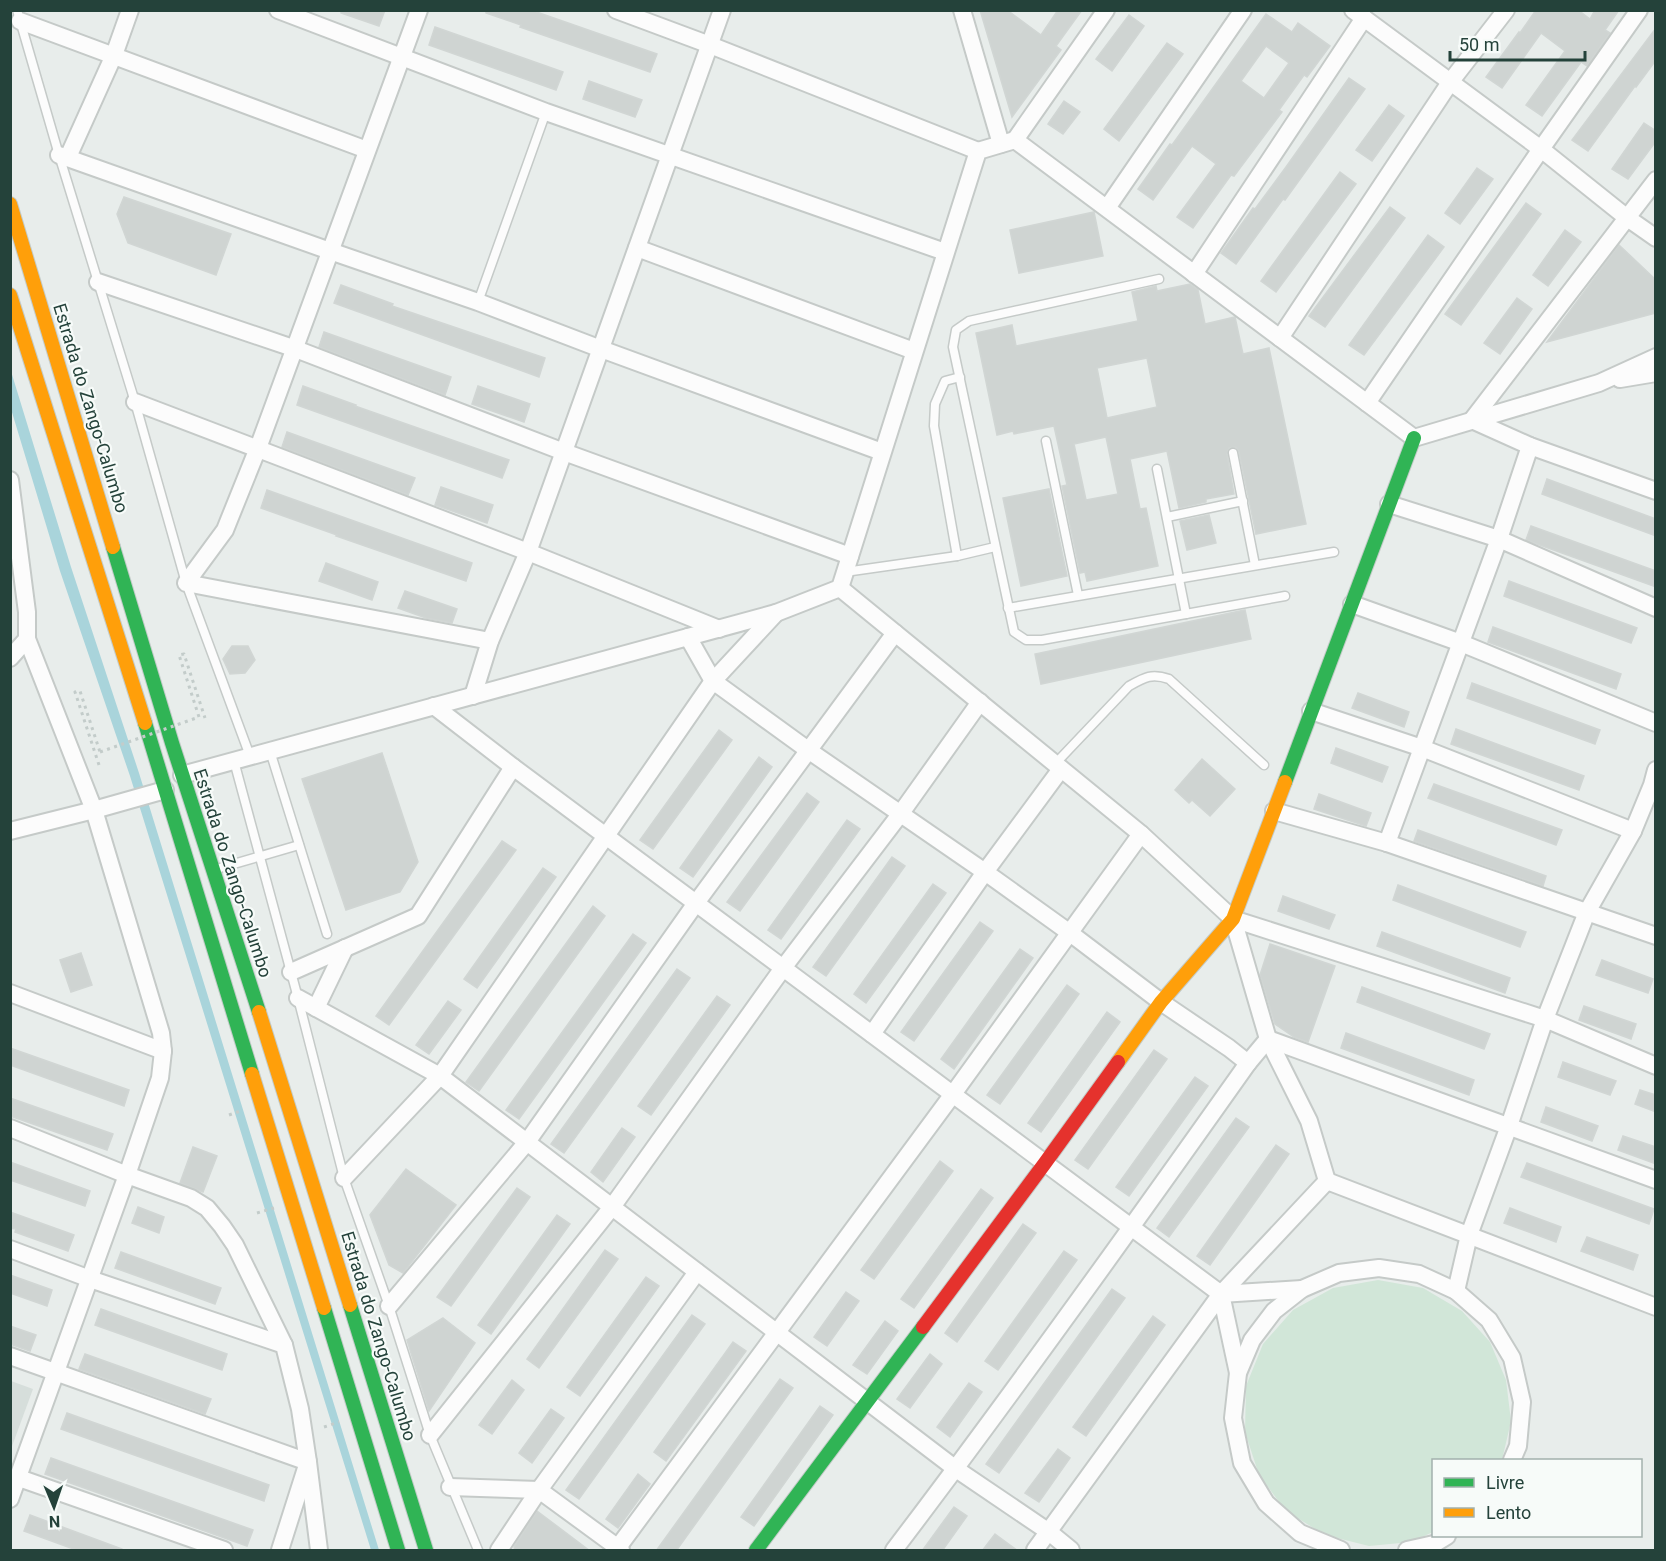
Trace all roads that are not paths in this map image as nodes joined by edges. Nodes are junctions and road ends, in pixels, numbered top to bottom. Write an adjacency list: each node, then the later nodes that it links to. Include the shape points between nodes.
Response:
1 (130, 10): 14 (street)
2 (278, 10): 15 (street)
3 (419, 10): 15 (street)
4 (616, 10): 13 (street)
5 (722, 10): 13 (street)
6 (1106, 10): 18 (street)
7 (1243, 10): 26 (street)
8 (1506, 10): 16 (street)
9 (1639, 10): 19 (street)
10 (961, 11): 18 (street)
11 (1358, 14): 16 (street); 32 (street)
12 (19, 16): 14 (street); 23 (lane)
13 (710, 45): 21 (street); 22 (street)
14 (114, 55): 20 (street); 23 (street)
15 (402, 57): 17 (street); 20 (street)
16 (1451, 81): 19 (street); 37 (street)
17 (546, 112): 22 (street); 36 (lane)
18 (1008, 142): 21 (street); 26 (street)
19 (1541, 149): 27 (street); 46 (street)
20 (367, 150): 30 (street)
21 (978, 151): 31 (street)
22 (670, 154): 29 (street); 31 (street)
23 (64, 156): 30 (street); 34 (lane)
24 (1656, 180): 27 (street)
25 (10, 204): 102 (main road, Estrada do Zango-Calumbo)
26 (1107, 208): 32 (street)
27 (1626, 217): 28 (street); 47 (street)
28 (1656, 238)
29 (636, 248): 39 (street); 40 (street)
30 (330, 251): 36 (street); 38 (street)
31 (945, 252): 40 (street)
32 (1194, 274): 37 (street)
33 (1159, 279): 43 (lane, via 969,321 956,330 953,347)
34 (98, 282): 38 (street); 45 (lane)
35 (10, 295): 103 (main road)
36 (478, 302): 39 (street)
37 (1280, 338): 46 (street)
38 (293, 348): 51 (street); 52 (street)
39 (601, 349): 52 (street); 53 (street)
40 (914, 351): 53 (street)
41 (1656, 357): 44 (street)
42 (1656, 373): 44 (street)
43 (960, 377): 62 (lane); 65 (lane, via 945,381 935,404 934,426)
44 (1599, 383): 47 (street)
45 (135, 402): 51 (street); 69 (lane)
46 (1367, 403): 48 (street)
47 (1472, 420): 48 (street); 50 (street)
48 (1414, 438): 59 (main road)
49 (1046, 441): 71 (lane)
50 (1530, 446): 57 (street); 61 (street)
51 (258, 448): 63 (street); 69 (street, via 225,530)
52 (564, 452): 63 (street); 66 (street)
53 (882, 452): 66 (street)
54 (1233, 453): 58 (lane)
55 (1157, 469): 60 (lane)
56 (10, 480): 77 (street)
57 (1656, 491)
58 (1242, 501): 60 (lane); 67 (lane)
59 (1389, 504): 61 (street); 74 (main road)
60 (1167, 517): 68 (lane)
61 (1498, 539): 76 (street); 85 (street)
62 (995, 547): 65 (lane); 75 (lane)
63 (528, 552): 80 (street); 84 (street)
64 (1334, 552): 67 (lane)
65 (957, 556): 66 (lane)
66 (847, 564): 70 (street)
67 (1256, 565): 68 (lane)
68 (1179, 578): 71 (lane); 79 (lane)
69 (186, 583): 84 (street); 96 (lane)
70 (840, 588): 78 (street); 81 (street)
71 (1078, 596): 75 (lane)
72 (1284, 596): 79 (lane)
73 (10, 602): 77 (street)
74 (1352, 604): 85 (street); 91 (main road)
75 (1008, 608): 79 (lane, via 1014,632 1026,640)
76 (1656, 608)
77 (27, 612): 83 (street)
78 (776, 613): 80 (street); 87 (street)
79 (1186, 614)
80 (719, 629): 82 (street)
81 (895, 633): 89 (street); 94 (street)
82 (688, 637): 87 (street); 88 (street)
83 (27, 639): 86 (street); 104 (street)
84 (490, 641): 88 (street)
85 (1461, 643): 92 (street); 93 (street)
86 (10, 658)
87 (713, 681): 94 (street); 110 (street)
88 (473, 696): 90 (street)
89 (980, 702): 99 (street); 106 (street)
90 (434, 706): 95 (street); 100 (street)
91 (1311, 711): 93 (street); 105 (main road)
92 (1656, 723)
93 (1422, 748): 108 (street); 111 (street)
94 (808, 750): 106 (street); 116 (street)
95 (270, 751): 96 (street); 112 (lane)
96 (250, 756): 97 (street)
97 (234, 761): 102 (street); 113 (lane)
98 (1264, 765): 99 (lane, via 1169,679 1157,675 1129,686)
99 (1058, 766): 109 (street); 115 (street)
100 (513, 767): 110 (street); 122 (street, via 418,916)
101 (1656, 770): 108 (street)
102 (182, 775): 114 (main road, Estrada do Zango-Calumbo)
103 (165, 790): 104 (street); 176 (main road)
104 (94, 810): 107 (street); 132 (street, via 161,1033)
105 (1274, 811): 111 (street); 118 (main road)
106 (901, 813): 115 (street); 123 (street)
107 (10, 831)
108 (1633, 831): 117 (street)
109 (1141, 834): 118 (street); 119 (street)
110 (607, 837): 116 (street); 135 (street)
111 (1388, 843): 117 (street)
112 (299, 845): 113 (lane); 120 (lane)
113 (260, 856): 114 (lane); 124 (lane)
114 (213, 870): 177 (main road, Estrada do Zango-Calumbo)
115 (985, 872): 119 (street); 130 (street)
116 (696, 903): 123 (street); 139 (street)
117 (1587, 912): 121 (street); 129 (street)
118 (1233, 919): 127 (main road); 129 (street); 131 (street)
119 (1070, 933): 127 (street); 136 (street)
120 (327, 934)
121 (1656, 936)
122 (345, 948): 124 (street); 128 (street)
123 (783, 968): 130 (street); 145 (street)
124 (291, 972): 126 (lane)
125 (10, 993): 132 (street)
126 (298, 998): 128 (street); 142 (lane)
127 (1161, 1002): 133 (street); 140 (main road)
128 (316, 1008): 135 (street)
129 (1545, 1020): 134 (street); 137 (street)
130 (872, 1034): 136 (street)
131 (1268, 1039): 133 (street); 137 (street); 144 (street, via 1309,1120)
132 (163, 1051): 141 (street, via 160,1078)
133 (1248, 1063): 146 (street)
134 (1656, 1066)
135 (440, 1076): 139 (street); 142 (street)
136 (953, 1094): 140 (street); 156 (street)
137 (1509, 1126): 143 (street); 147 (street)
138 (10, 1128): 141 (street)
139 (527, 1142): 145 (street); 154 (street)
140 (1045, 1163): 146 (street); 161 (main road)
141 (127, 1175): 150 (street); 157 (street, via 191,1198 207,1208 235,1245)
142 (344, 1178): 154 (lane)
143 (1656, 1180)
144 (1327, 1181): 147 (street); 153 (street)
145 (612, 1207): 149 (street); 162 (street)
146 (1132, 1228): 153 (street); 165 (street)
147 (1469, 1235): 152 (street); 155 (street)
148 (10, 1249): 150 (street)
149 (697, 1272): 156 (street); 168 (street)
150 (90, 1279): 157 (street); 159 (street)
151 (1302, 1289): 152 (street, via 1339,1273 1379,1268 1419,1274); 153 (street); 160 (street, via 1274,1311 1252,1340)
152 (1456, 1291): 163 (street, via 1489,1320 1512,1358 1522,1402 1518,1446)
153 (1221, 1294): 160 (street); 170 (street)
154 (389, 1306): 162 (lane)
155 (1656, 1307)
156 (777, 1333): 161 (street); 172 (street)
157 (284, 1345): 164 (street)
158 (10, 1356): 159 (street)
159 (57, 1371): 164 (street); 166 (street)
160 (1238, 1373): 184 (street, via 1233,1418 1242,1463 1266,1503 1300,1533)
161 (867, 1401): 165 (street); 180 (main road)
162 (430, 1435): 167 (lane)
163 (1513, 1459)
164 (308, 1462): 174 (street); 175 (street)
165 (956, 1469): 170 (street); 181 (street)
166 (19, 1478): 169 (street); 173 (street)
167 (450, 1487): 168 (street); 178 (lane)
168 (539, 1490): 172 (street); 179 (street)
169 (10, 1499)
170 (1048, 1532): 182 (street); 183 (street)
171 (1439, 1543): 185 (street)
172 (618, 1550)
173 (224, 1551)
174 (280, 1551)
175 (319, 1551)
176 (398, 1551)
177 (426, 1551)
178 (478, 1551)
179 (499, 1551)
180 (756, 1551)
181 (894, 1551)
182 (1035, 1551)
183 (1071, 1551)
184 (1341, 1551)
185 (1407, 1551)

